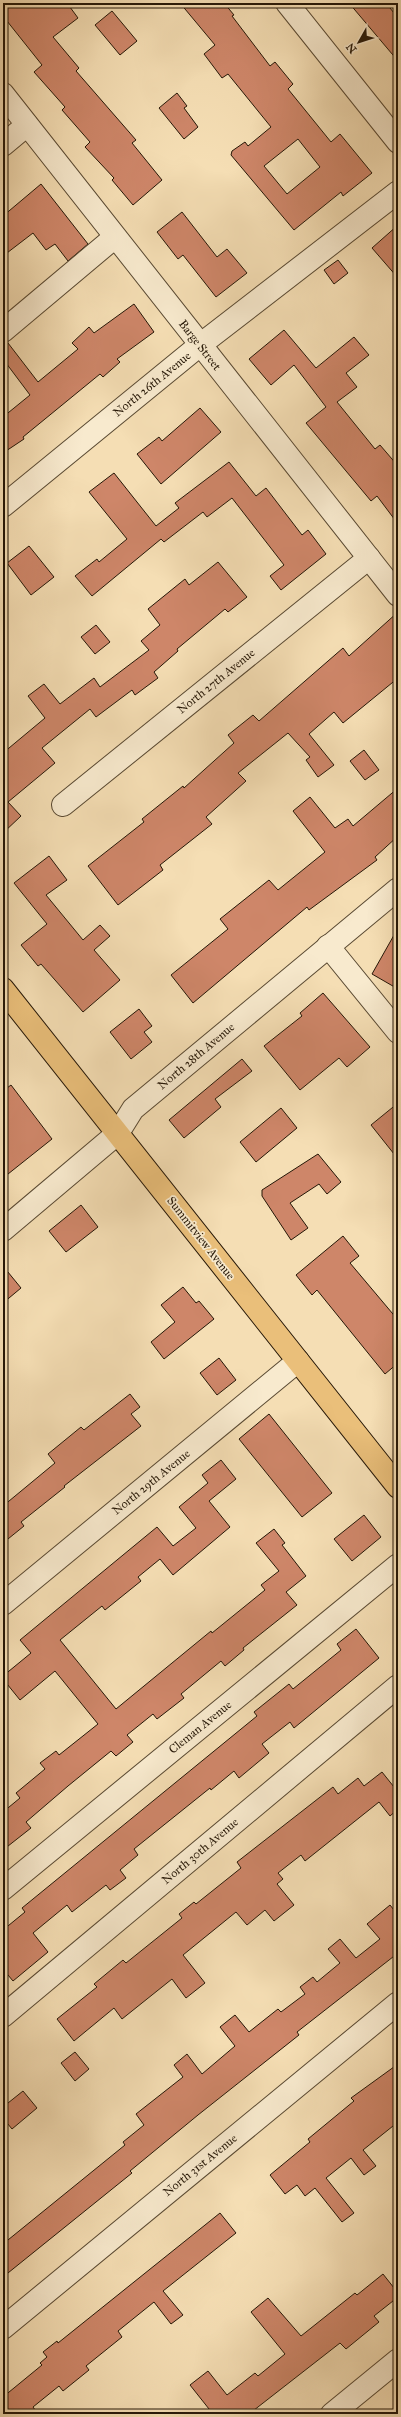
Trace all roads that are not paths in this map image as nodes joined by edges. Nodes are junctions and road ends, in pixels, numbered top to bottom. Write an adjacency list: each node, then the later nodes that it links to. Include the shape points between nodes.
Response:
1 (287, 3): 4 (street)
2 (3, 94): 3 (street, Barge Street)
3 (27, 125): 5 (street); 7 (street, Barge Street)
4 (398, 142)
5 (3, 145)
6 (398, 192): 9 (street, North 26th Avenue)
7 (115, 237): 8 (street); 9 (street, Barge Street)
8 (3, 331)
9 (200, 345): 10 (street, North 26th Avenue); 11 (street, Barge Street)
10 (3, 506)
11 (369, 558): 12 (street, Barge Street); 13 (street, North 27th Avenue)
12 (398, 595)
13 (64, 804)
14 (398, 889): 15 (street, North 28th Avenue)
15 (328, 946): 17 (street); 18 (street, North 28th Avenue, via 133,1109)
16 (3, 989): 18 (main road, Summitview Avenue)
17 (398, 1032)
18 (118, 1133): 19 (street, North 28th Avenue); 20 (main road, Summitview Avenue)
19 (3, 1230)
20 (298, 1361): 21 (main road, Summitview Avenue); 23 (street, North 29th Avenue)
21 (398, 1487)
22 (398, 1565): 25 (street, Cleman Avenue)
23 (3, 1604)
24 (398, 1686): 27 (street, North 30th Avenue)
25 (3, 1889)
26 (398, 2003): 28 (street, North 31st Avenue)
27 (3, 2016)
28 (3, 2328)
29 (398, 2360): 30 (street)
30 (332, 2414)

